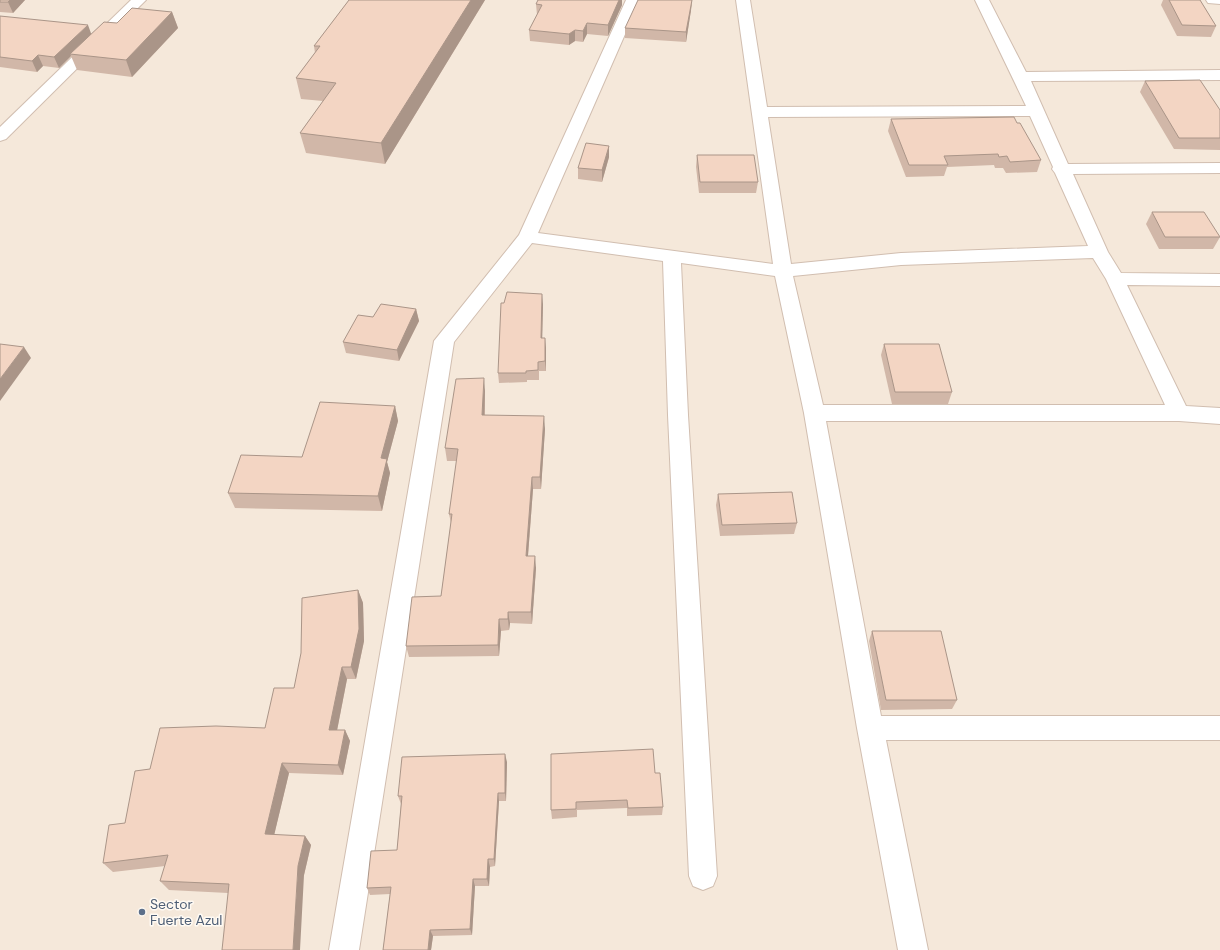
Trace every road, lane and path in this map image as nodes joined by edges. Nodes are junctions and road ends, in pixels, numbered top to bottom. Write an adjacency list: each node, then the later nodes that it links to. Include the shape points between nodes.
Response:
1 (139, 0): 8 (street)
2 (633, 0): 16 (street)
3 (743, 0): 12 (street)
4 (982, 0): 10 (street)
5 (1213, 0): 6 (street)
6 (1220, 0)
7 (94, 27): 8 (street)
8 (109, 28): 13 (street)
9 (1220, 75): 10 (street)
10 (1021, 77): 11 (street)
11 (1036, 111): 12 (street); 15 (street)
12 (760, 112): 19 (street)
13 (0, 136)
14 (1220, 168): 15 (street)
15 (1060, 169): 17 (street)
16 (527, 238): 18 (street); 28 (street, via 444,341)
17 (1099, 252): 19 (street, via 947,257 818,266); 20 (street)
18 (672, 257): 19 (street); 27 (street)
19 (783, 271): 22 (street)
20 (1115, 279): 21 (street); 23 (street)
21 (1220, 280)
22 (814, 413): 23 (street); 25 (street)
23 (1179, 413): 24 (street)
24 (1220, 416)
25 (870, 728): 26 (street); 29 (street)
26 (1220, 728)
27 (702, 876)
28 (344, 950)
29 (913, 950)

